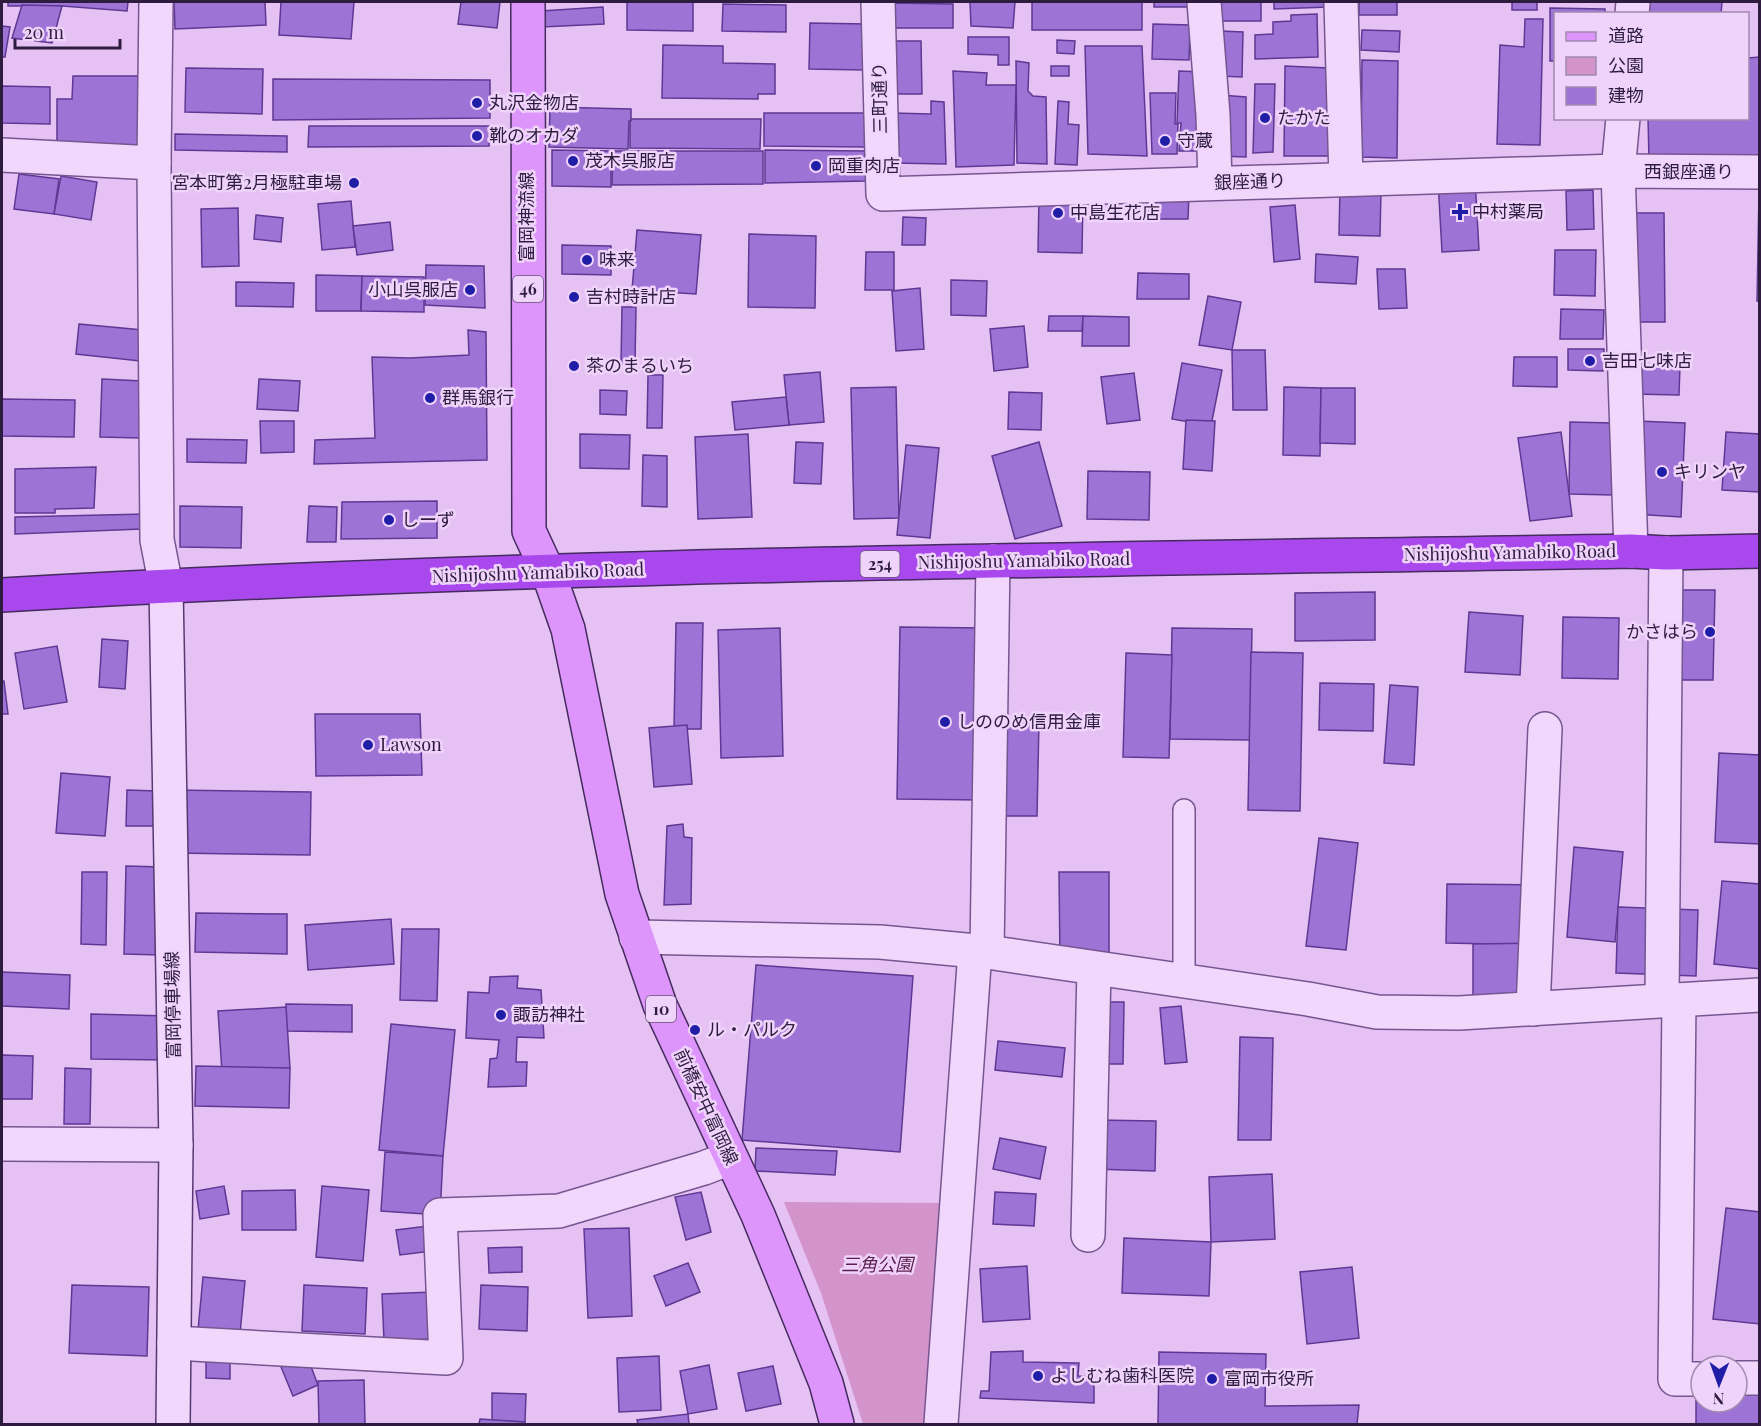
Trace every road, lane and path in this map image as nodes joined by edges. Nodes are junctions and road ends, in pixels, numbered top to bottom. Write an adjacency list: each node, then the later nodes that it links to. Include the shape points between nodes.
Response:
1 (156, 2): 8 (street, 富岡停車場線)
2 (528, 2): 18 (main road, 富岡神流線 / 46, via 529,531)
3 (878, 2): 13 (street, 三町通り)
4 (1204, 2): 12 (street)
5 (1341, 2): 11 (street)
6 (1623, 120): 9 (street)
7 (2, 155): 8 (street)
8 (154, 163): 19 (street, 富岡停車場線, via 157,540)
9 (1618, 171): 10 (street, 西銀座通り); 11 (street, 銀座通り); 14 (street)
10 (1760, 172)
11 (1346, 179): 12 (street, 銀座通り)
12 (1215, 183): 13 (street, 銀座通り)
13 (883, 194)
14 (1630, 551): 16 (highway, Nishijoshu Yamabiko Road / 254); 17 (highway, Nishijoshu Yamabiko Road / 254)
15 (1760, 551): 16 (highway, Nishijoshu Yamabiko Road / 254)
16 (1666, 553): 28 (street)
17 (993, 561): 18 (highway, Nishijoshu Yamabiko Road / 254); 24 (street)
18 (548, 572): 19 (highway, Nishijoshu Yamabiko Road / 254); 23 (main road, 前橋安中富岡線 / 10, via 568,629 622,894)
19 (166, 586): 20 (highway, Nishijoshu Yamabiko Road / 254); 31 (street, 富岡停車場線)
20 (2, 595)
21 (1545, 729): 29 (street)
22 (1184, 810): 26 (lane)
23 (636, 937): 24 (street, via 879,942); 32 (main road, 前橋安中富岡線 / 10, via 660,1005)
24 (981, 951): 25 (street); 38 (street)
25 (1094, 968): 26 (street); 33 (street)
26 (1184, 981): 29 (street, via 1377,1012)
27 (1760, 995): 28 (street)
28 (1671, 1000): 29 (street); 35 (street, via 1675,1379)
29 (1533, 1009)
30 (2, 1144): 31 (street)
31 (176, 1144): 34 (street, 富岡停車場線)
32 (730, 1158): 34 (street, via 559,1211 440,1215 446,1358); 37 (main road, 前橋安中富岡線 / 10, via 758,1215 822,1373)
33 (1088, 1235)
34 (174, 1343): 36 (street, 富岡停車場線)
35 (1689, 1378)
36 (173, 1425)
37 (837, 1425)
38 (941, 1425)

